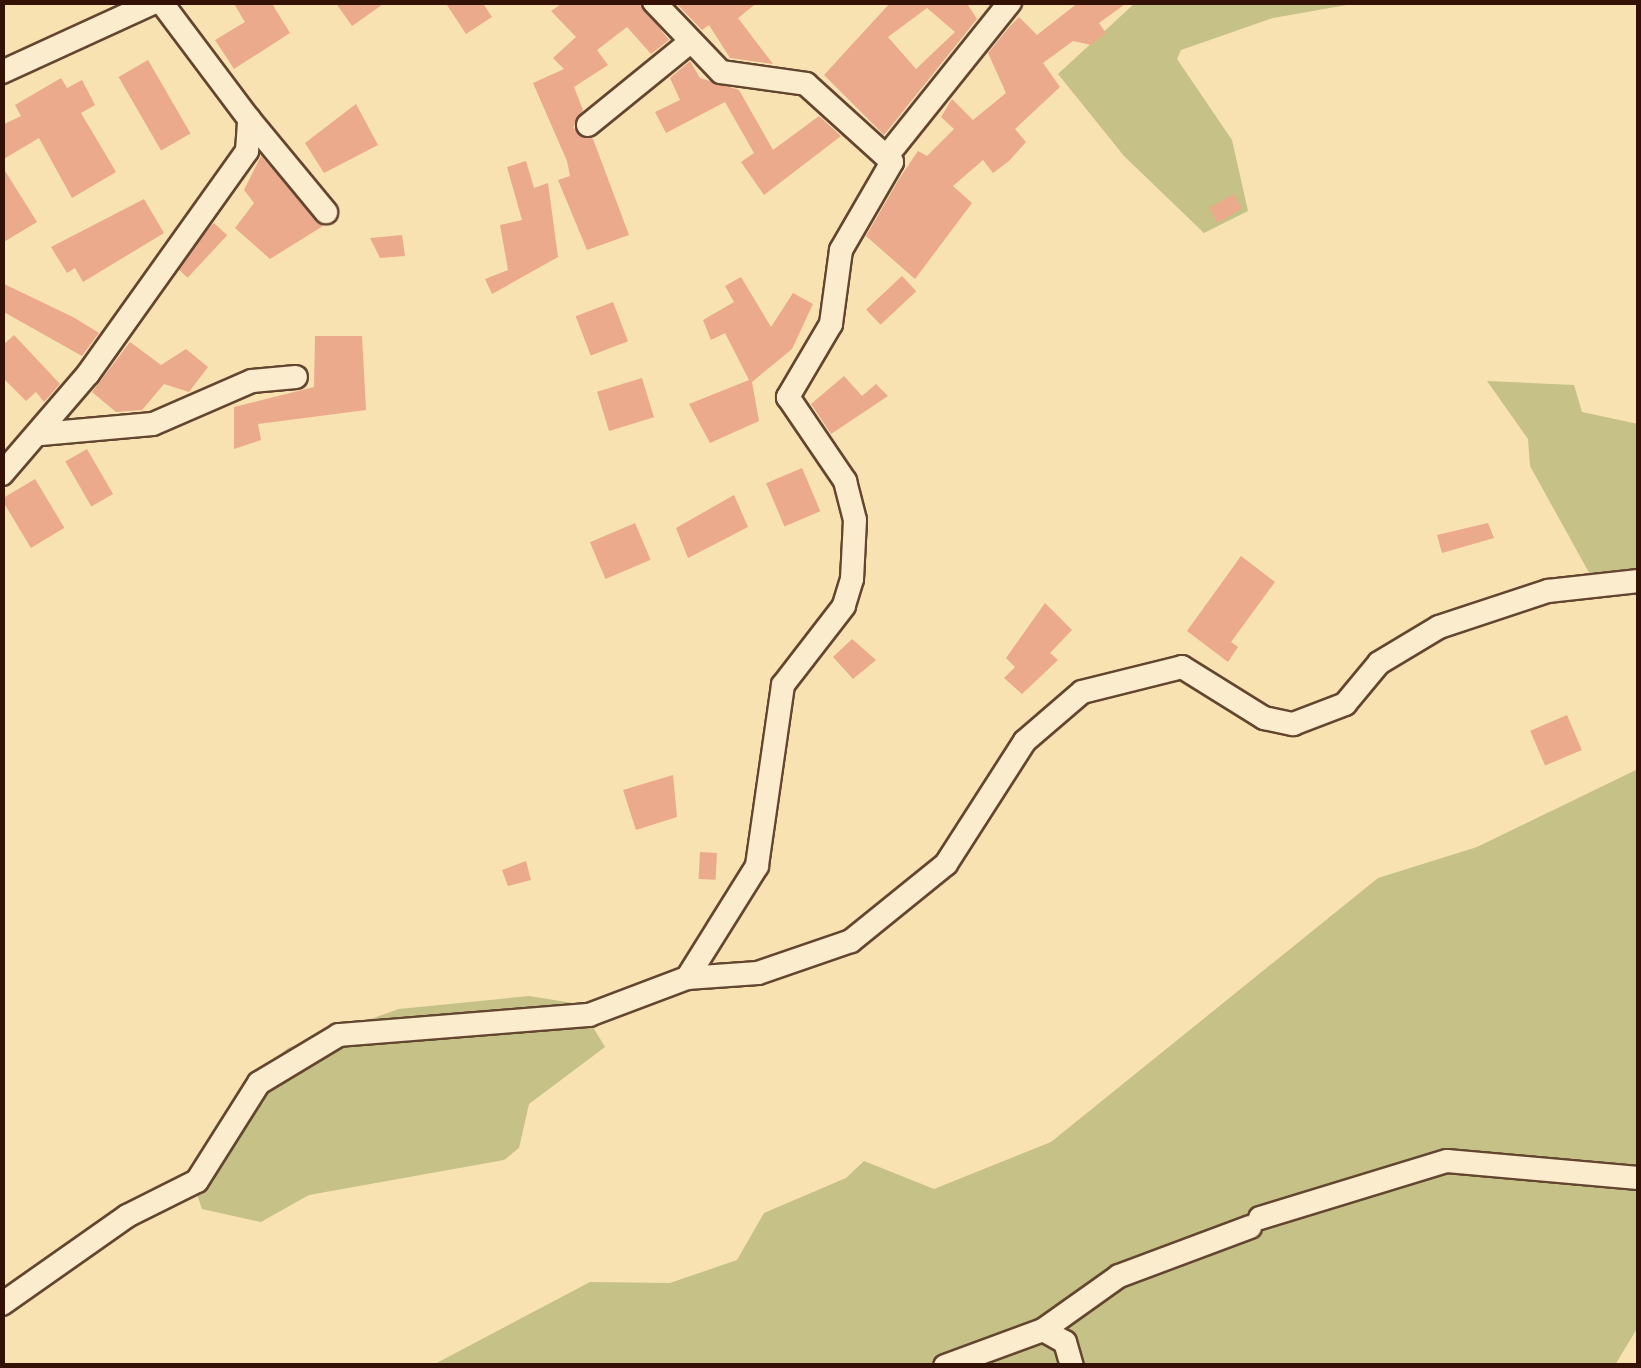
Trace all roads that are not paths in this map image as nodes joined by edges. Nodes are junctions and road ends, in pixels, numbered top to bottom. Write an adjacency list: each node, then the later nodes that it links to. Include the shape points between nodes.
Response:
1 (158, 2): 5 (street); 6 (street)
2 (654, 2): 4 (street)
3 (1010, 2): 8 (street)
4 (690, 42): 7 (street); 8 (street, via 733,78 806,84)
5 (2, 72)
6 (249, 119): 9 (street); 11 (street, via 237,171)
7 (588, 125)
8 (890, 152): 14 (street, via 840,250 825,339 788,396 845,481 856,534 852,580 844,606 780,692 760,856)
9 (326, 212)
10 (296, 377): 11 (street, via 252,381 153,424)
11 (41, 434): 12 (street)
12 (2, 474)
13 (1638, 581): 14 (street, via 1548,592 1439,627 1378,663 1345,704 1292,724 1264,718 1190,668 1158,668 1082,692 1025,741 946,864 872,928 782,968)
14 (688, 978): 16 (street, via 589,1015 379,1025 318,1044 252,1090 197,1181 127,1216)
15 (1638, 1178): 17 (street, via 1446,1161 1255,1222 1119,1276)
16 (2, 1304)
17 (1043, 1330): 18 (street); 19 (street, via 1065,1342)
18 (944, 1366)
19 (1072, 1366)

